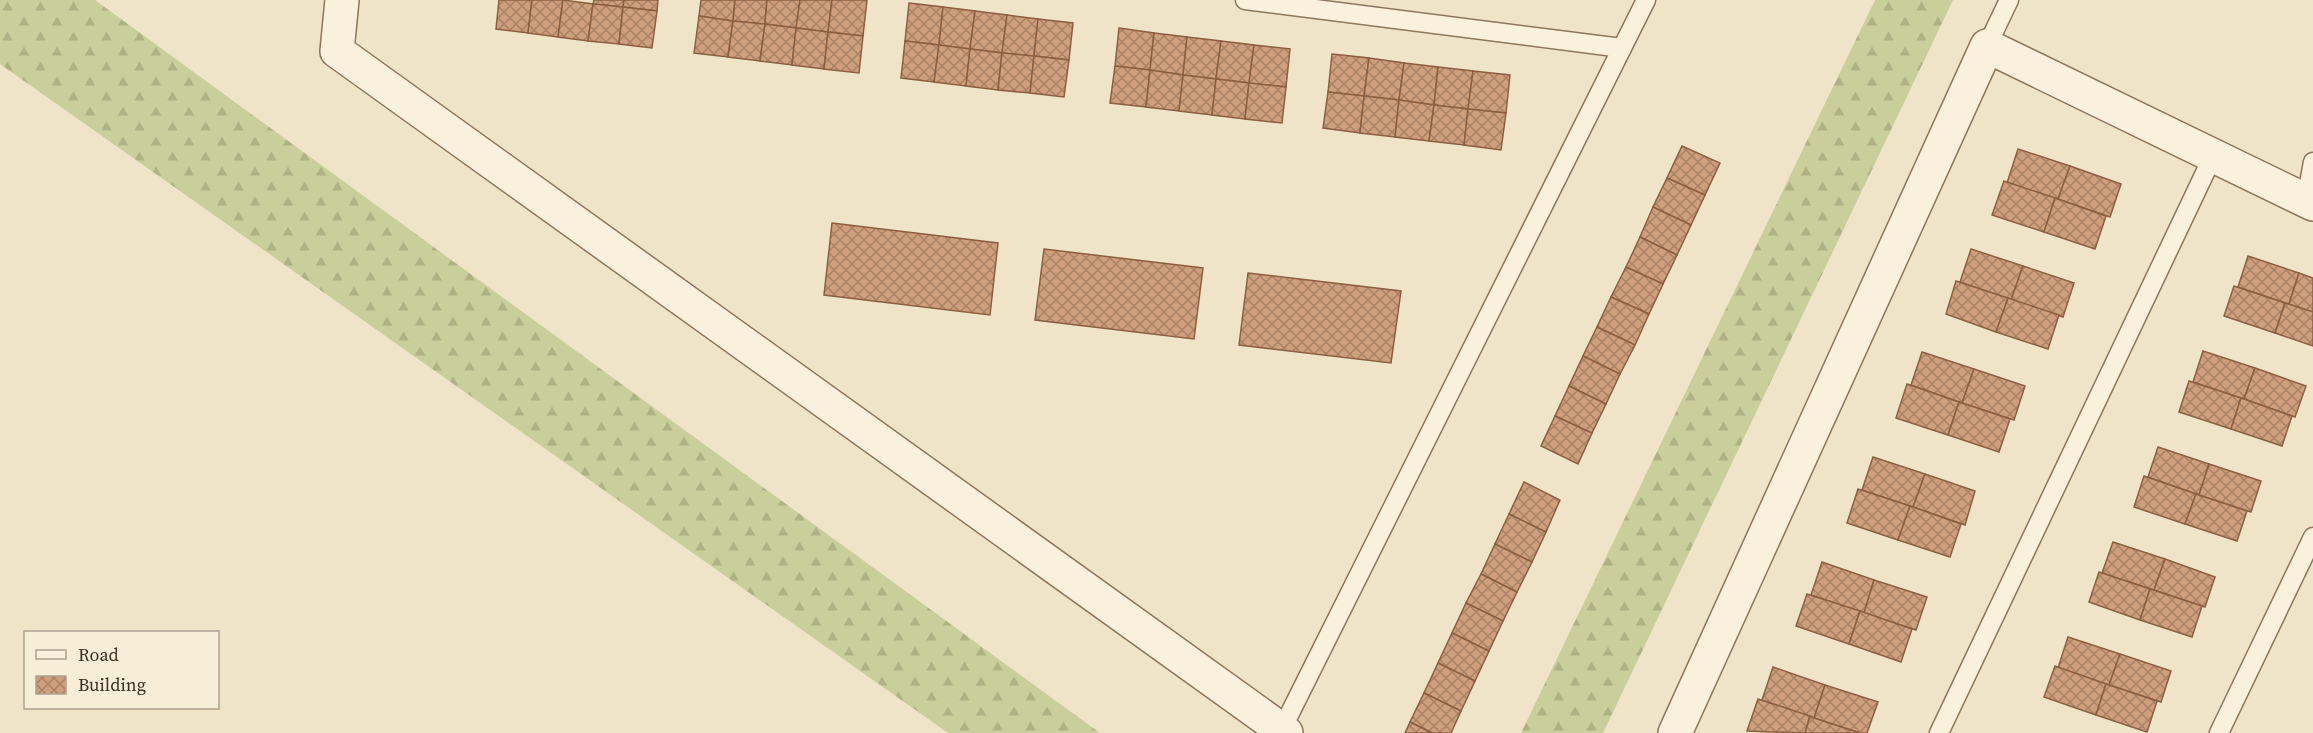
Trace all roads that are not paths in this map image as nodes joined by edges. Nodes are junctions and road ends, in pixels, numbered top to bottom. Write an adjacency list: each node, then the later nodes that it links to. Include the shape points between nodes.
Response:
1 (342, 0): 11 (street, via 337,51)
2 (1245, 0): 6 (lane)
3 (1646, 0): 6 (lane)
4 (2009, 0): 5 (lane)
5 (1987, 46): 7 (street); 12 (street)
6 (1622, 48): 11 (lane)
7 (2213, 156): 9 (street); 13 (lane)
8 (2313, 162): 9 (lane)
9 (2309, 202)
10 (2313, 537): 14 (lane)
11 (1282, 732)
12 (1675, 733)
13 (1939, 733)
14 (2219, 733)

